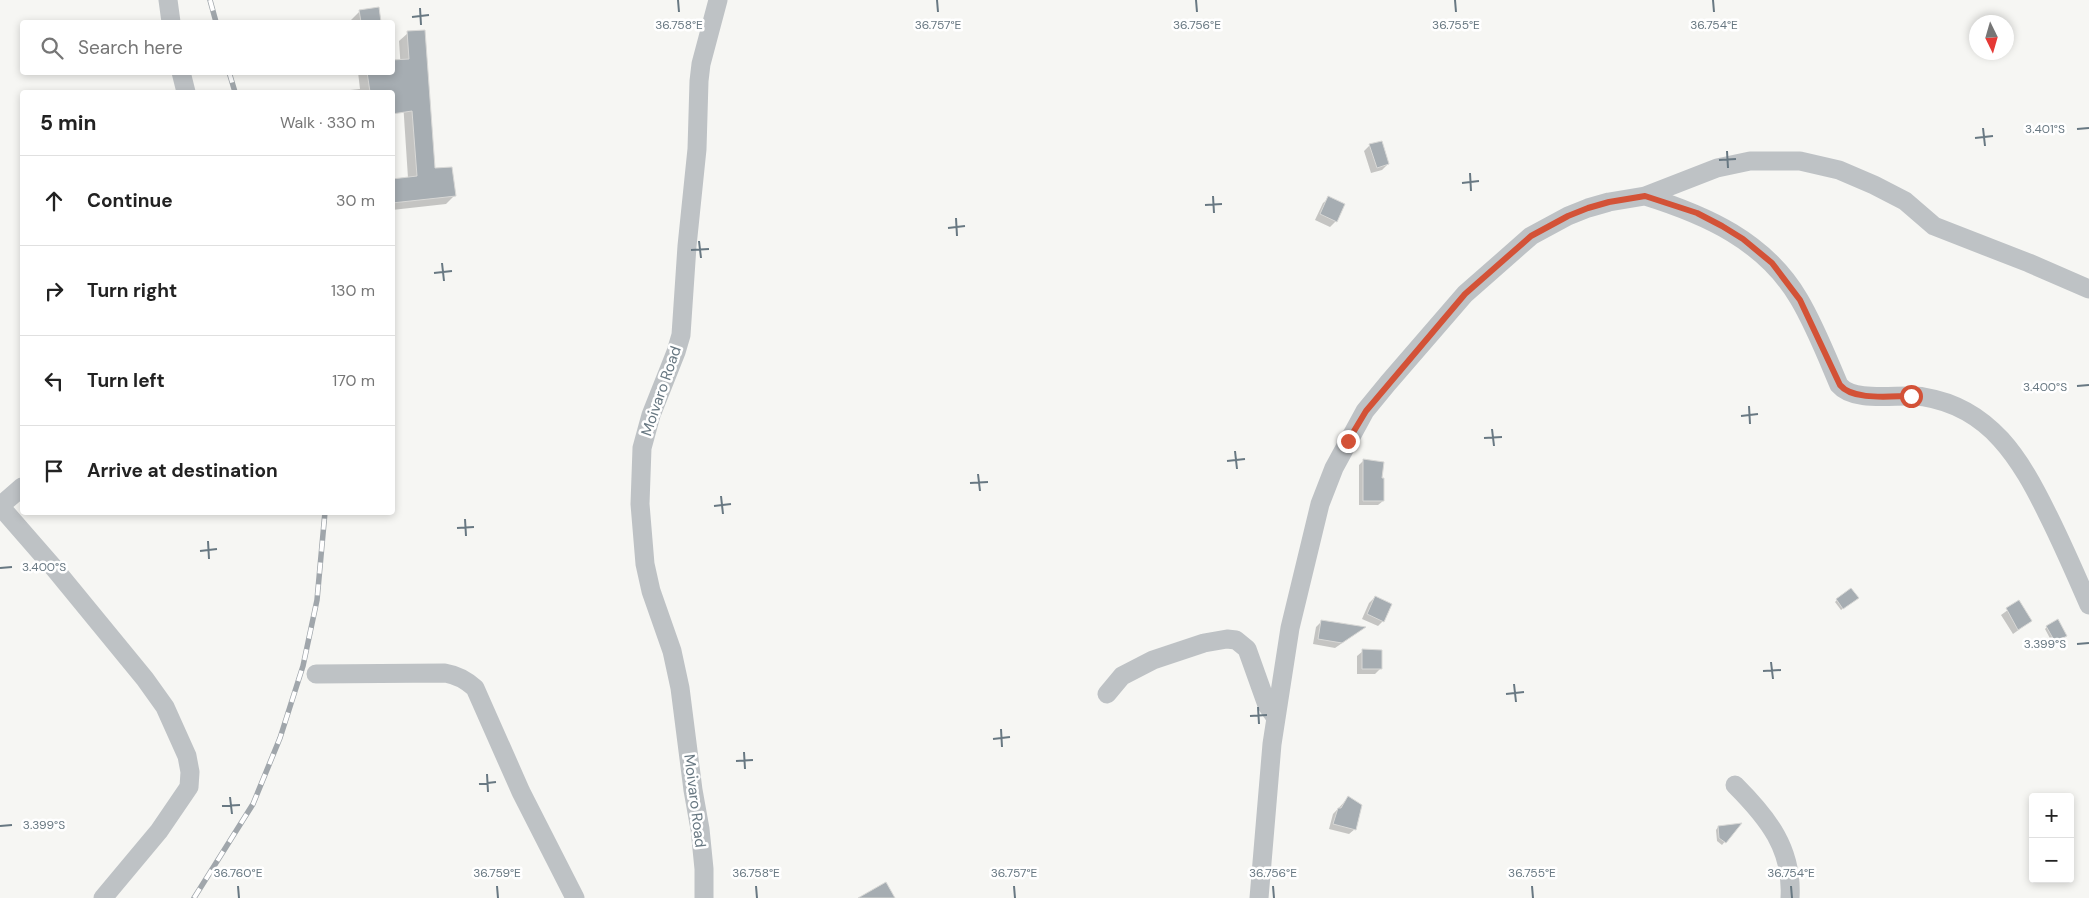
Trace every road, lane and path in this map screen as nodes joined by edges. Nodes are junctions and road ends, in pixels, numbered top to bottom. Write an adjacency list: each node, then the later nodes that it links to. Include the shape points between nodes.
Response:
1 (168, 0): 3 (street)
2 (718, 0): 17 (street, Moivaro Road, via 700,73 697,149 681,335 642,448 640,504 645,564 672,650 680,688 700,829)
3 (171, 20)
4 (182, 75): 5 (street)
5 (186, 90)
6 (1645, 196): 7 (street, via 1717,168 1750,161 1784,160 1818,165 1839,170 1893,194 1934,226); 10 (street, via 1697,213 1722,226 1772,263 1800,300 1846,392 1934,399 1966,412 1988,427 2016,456 2028,474 2066,549); 13 (street, via 1588,208 1531,236 1465,294 1366,411 1334,468 1320,504 1290,628)
7 (2089, 289)
8 (20, 489): 9 (street)
9 (0, 506): 15 (street, via 145,679 165,707 187,756 189,787 159,830)
10 (2089, 606)
11 (316, 674): 16 (street, via 446,673 469,683 478,695 521,792)
12 (1107, 694): 13 (street, via 1122,676 1152,660 1204,643 1236,640 1246,649)
13 (1276, 718): 18 (street)
14 (1735, 785): 19 (street, via 1779,839 1788,865)
15 (103, 898)
16 (575, 898)
17 (704, 898)
18 (1259, 898)
19 (1790, 898)

